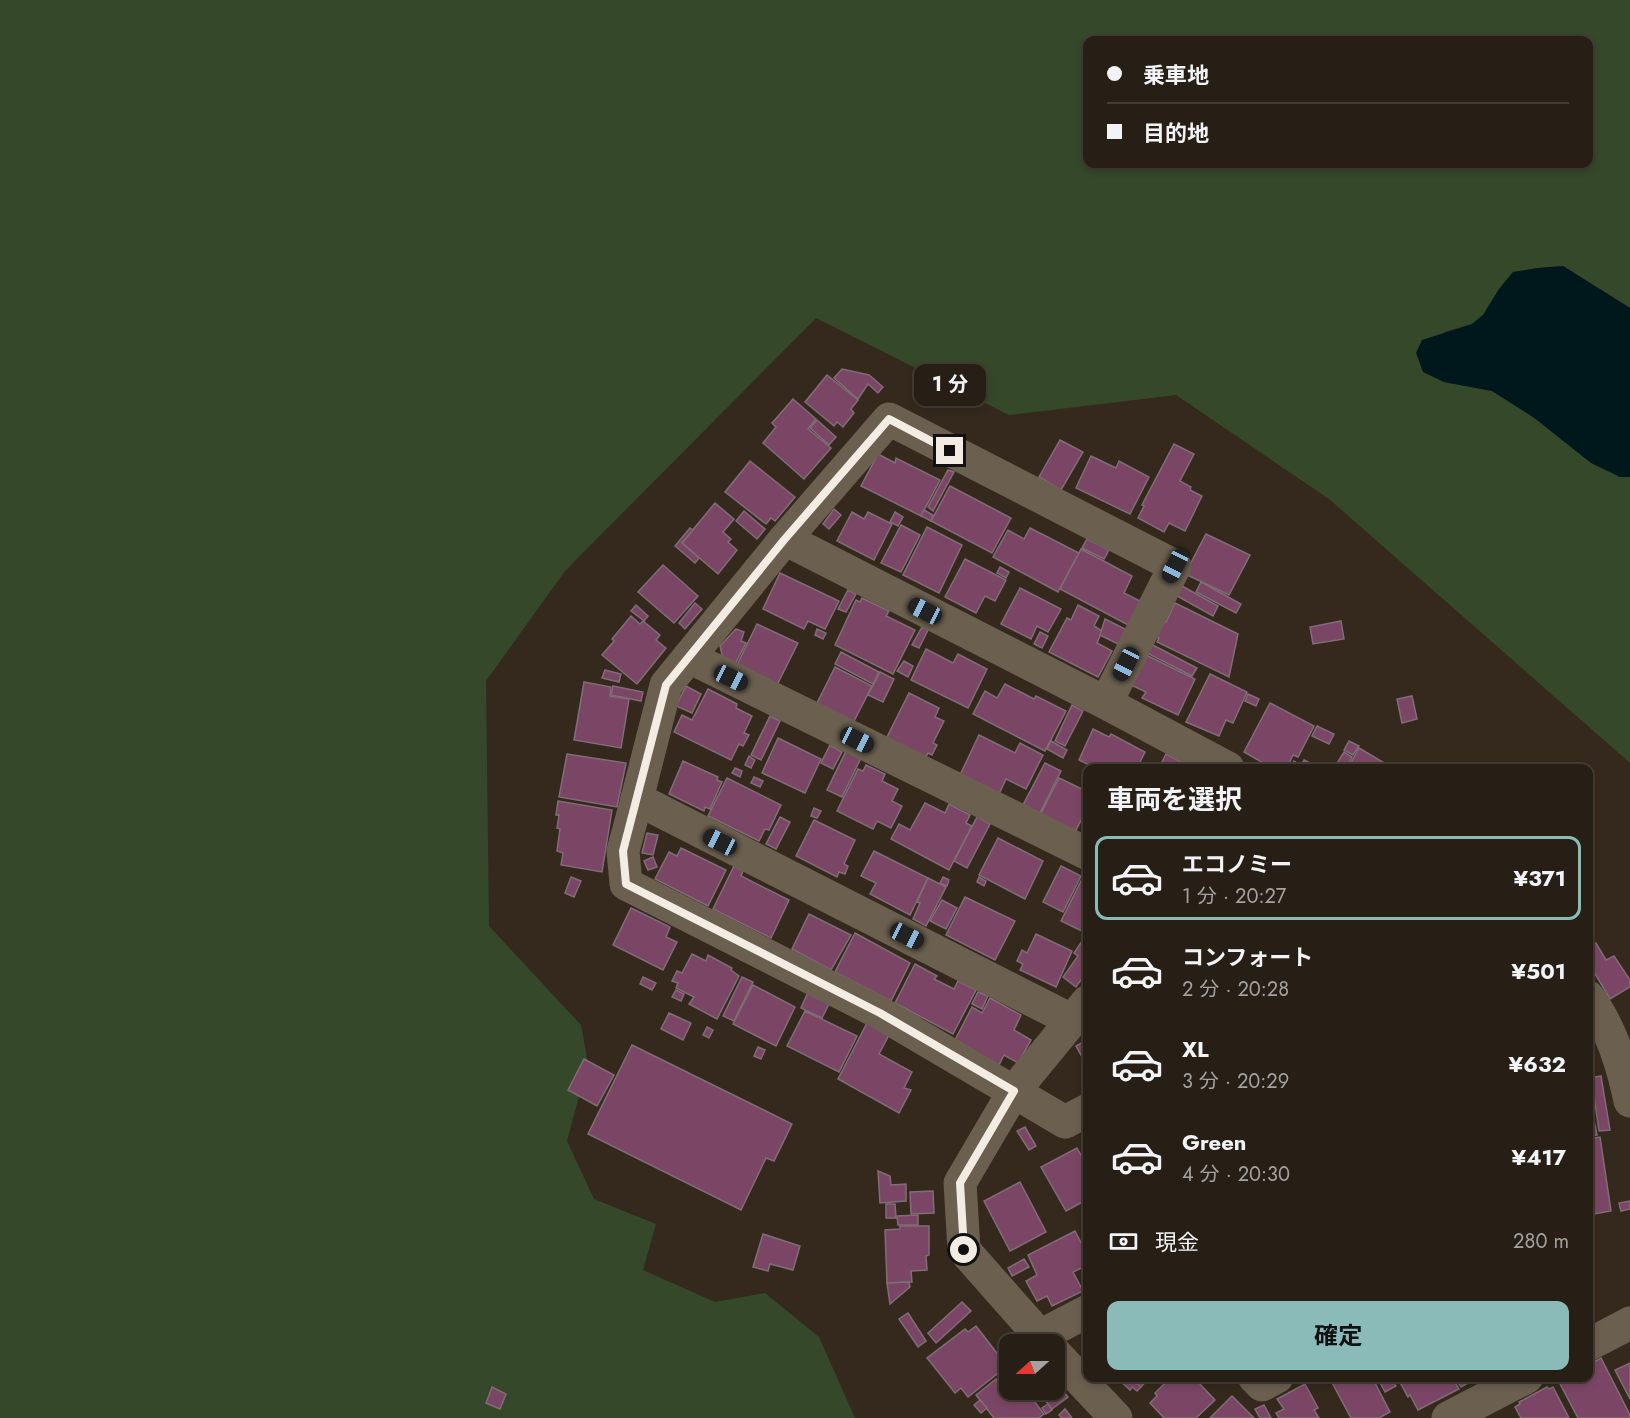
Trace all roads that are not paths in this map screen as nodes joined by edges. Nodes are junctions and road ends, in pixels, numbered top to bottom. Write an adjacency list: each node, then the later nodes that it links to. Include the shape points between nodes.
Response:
1 (784, 540): 2 (street); 3 (street); 3 (street, via 889,419 1175,566)
2 (689, 657): 5 (street, via 666,685); 6 (street)
3 (1106, 703): 4 (street)
4 (1220, 764)
5 (637, 799): 8 (street); 10 (street, via 623,851 626,884 880,1013)
6 (1083, 852)
7 (1593, 1002): 9 (street, via 1598,1008)
8 (1080, 1011): 10 (street)
9 (1600, 1045): 11 (street, via 1623,1069)
10 (1014, 1091): 12 (street, via 1065,1122); 15 (street, via 960,1183 964,1250)
11 (1630, 1101)
12 (1083, 1113)
13 (1083, 1315): 16 (street)
14 (1630, 1323): 17 (street)
15 (1038, 1334)
16 (1059, 1334)
17 (1593, 1342)
18 (1065, 1363): 20 (street)
19 (1517, 1382): 21 (street)
20 (1116, 1418)
21 (1449, 1418)

